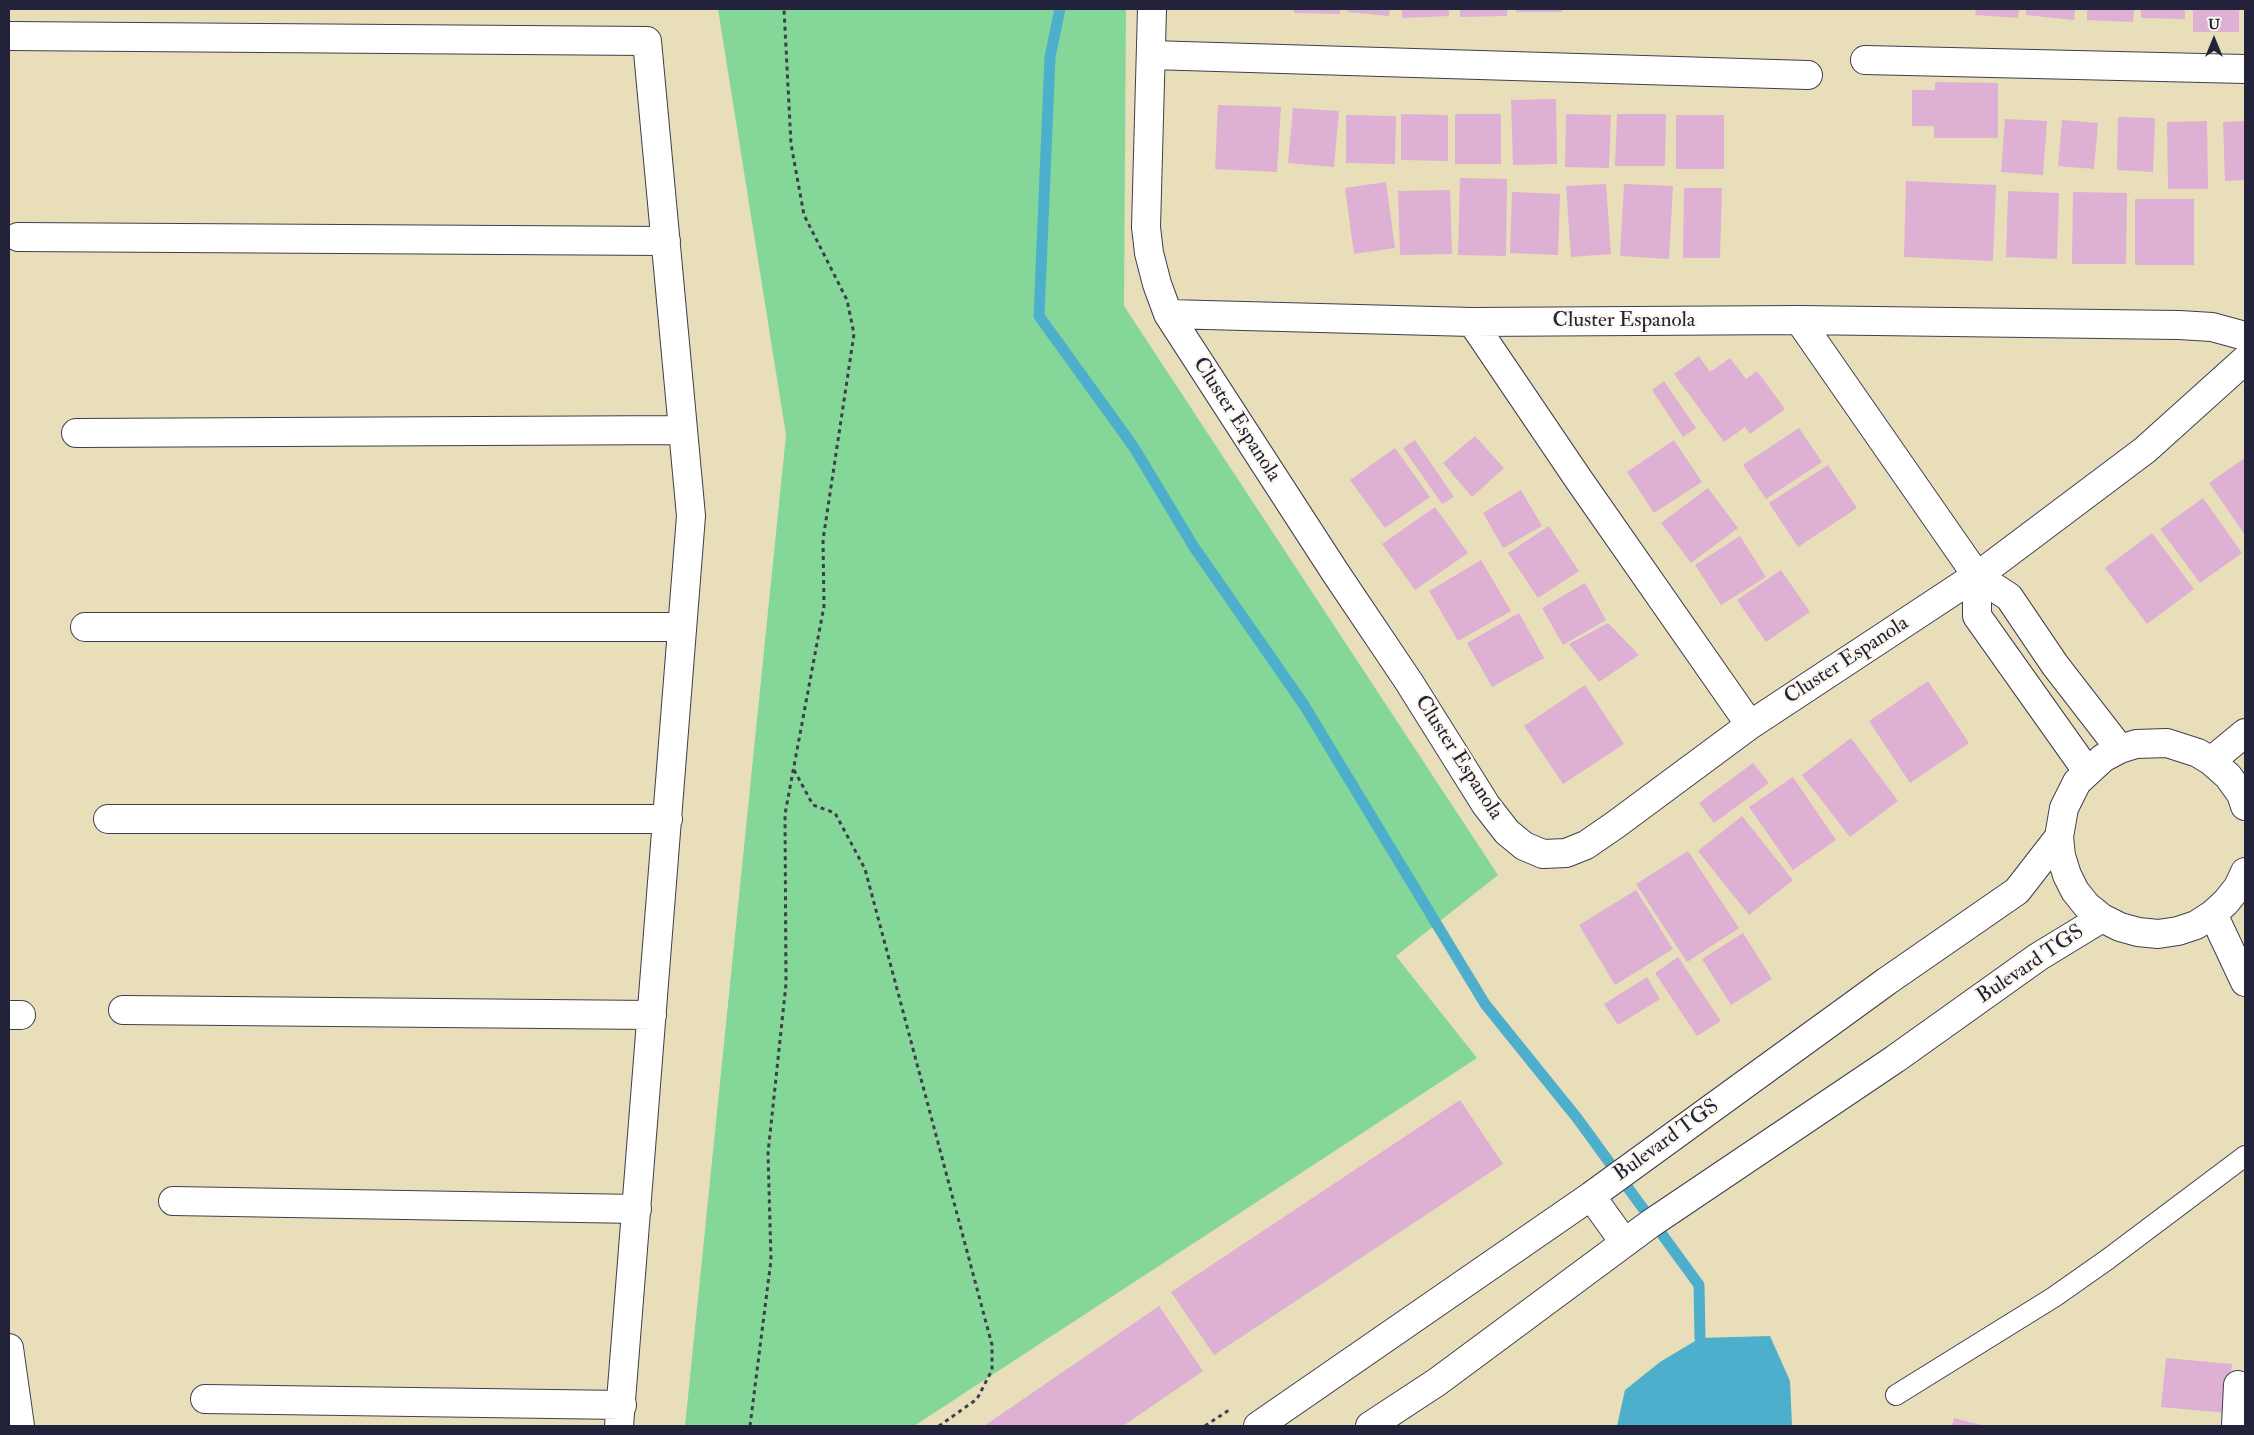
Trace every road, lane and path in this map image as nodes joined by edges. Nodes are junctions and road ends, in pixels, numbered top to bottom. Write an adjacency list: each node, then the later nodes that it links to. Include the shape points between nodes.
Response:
1 (784, 9): 24 (path, via 791,144 804,215 847,300 854,334 823,540 824,606)
2 (1152, 9): 4 (street, Cluster Espanola)
3 (9, 36): 9 (street, via 647,41)
4 (1151, 55): 7 (street); 10 (street, Cluster Espanola, via 1146,227 1149,253)
5 (1865, 60): 6 (street)
6 (2245, 69)
7 (1808, 75)
8 (18, 237): 9 (street)
9 (666, 242): 15 (street)
10 (1168, 314): 12 (street, Cluster Espanola); 20 (street, Cluster Espanola, via 1486,805 1507,832 1524,846 1543,854 1566,853 1586,844)
11 (1799, 320): 12 (street, Cluster Espanola); 13 (street, Cluster Espanola, via 2212,326); 17 (street)
12 (1472, 322): 20 (street)
13 (2245, 336)
14 (2245, 360): 17 (street, Cluster Espanola, via 2145,450)
15 (683, 430): 16 (street); 19 (street, via 691,516)
16 (76, 433)
17 (1977, 576): 20 (street, Cluster Espanola); 22 (street, via 2009,597 2055,665); 25 (street, via 1977,616)
18 (85, 628): 19 (street)
19 (682, 628): 28 (street)
20 (1750, 725)
21 (2245, 734): 23 (street)
22 (2120, 749): 23 (street, via 2136,744 2167,743 2191,750); 25 (street)
23 (2211, 761): 26 (street, via 2228,776)
24 (794, 769): 47 (path, via 785,814 786,984 768,1153 771,1260); 48 (path, via 813,805 835,813 865,869 992,1345 992,1370 977,1399)
25 (2087, 771): 29 (street, via 2070,794 2060,823)
26 (2245, 806)
27 (108, 819): 28 (street)
28 (668, 819): 35 (street)
29 (2059, 837): 32 (street, via 2060,856 2075,891); 37 (street, Bulevard TGS, via 2016,891)
30 (2245, 872): 31 (street, via 2232,895)
31 (2213, 914): 32 (street, via 2196,925 2158,934 2138,932); 33 (street)
32 (2102, 918): 40 (street, Bulevard TGS, via 2052,947 1903,1053)
33 (2245, 982)
34 (123, 1010): 35 (street)
35 (652, 1015): 39 (street)
36 (2245, 1156): 43 (lane, via 2054,1297)
37 (1598, 1191): 40 (street); 49 (street, Bulevard TGS)
38 (173, 1201): 39 (street)
39 (637, 1209): 45 (street)
40 (1624, 1242): 50 (street, Bulevard TGS, via 1437,1382)
41 (9, 1348): 46 (street)
42 (2238, 1385): 51 (street)
43 (1896, 1394)
44 (206, 1399): 45 (street)
45 (621, 1416)
46 (20, 1426)
47 (750, 1426)
48 (938, 1426)
49 (1258, 1426)
50 (1370, 1426)
51 (2236, 1426)

